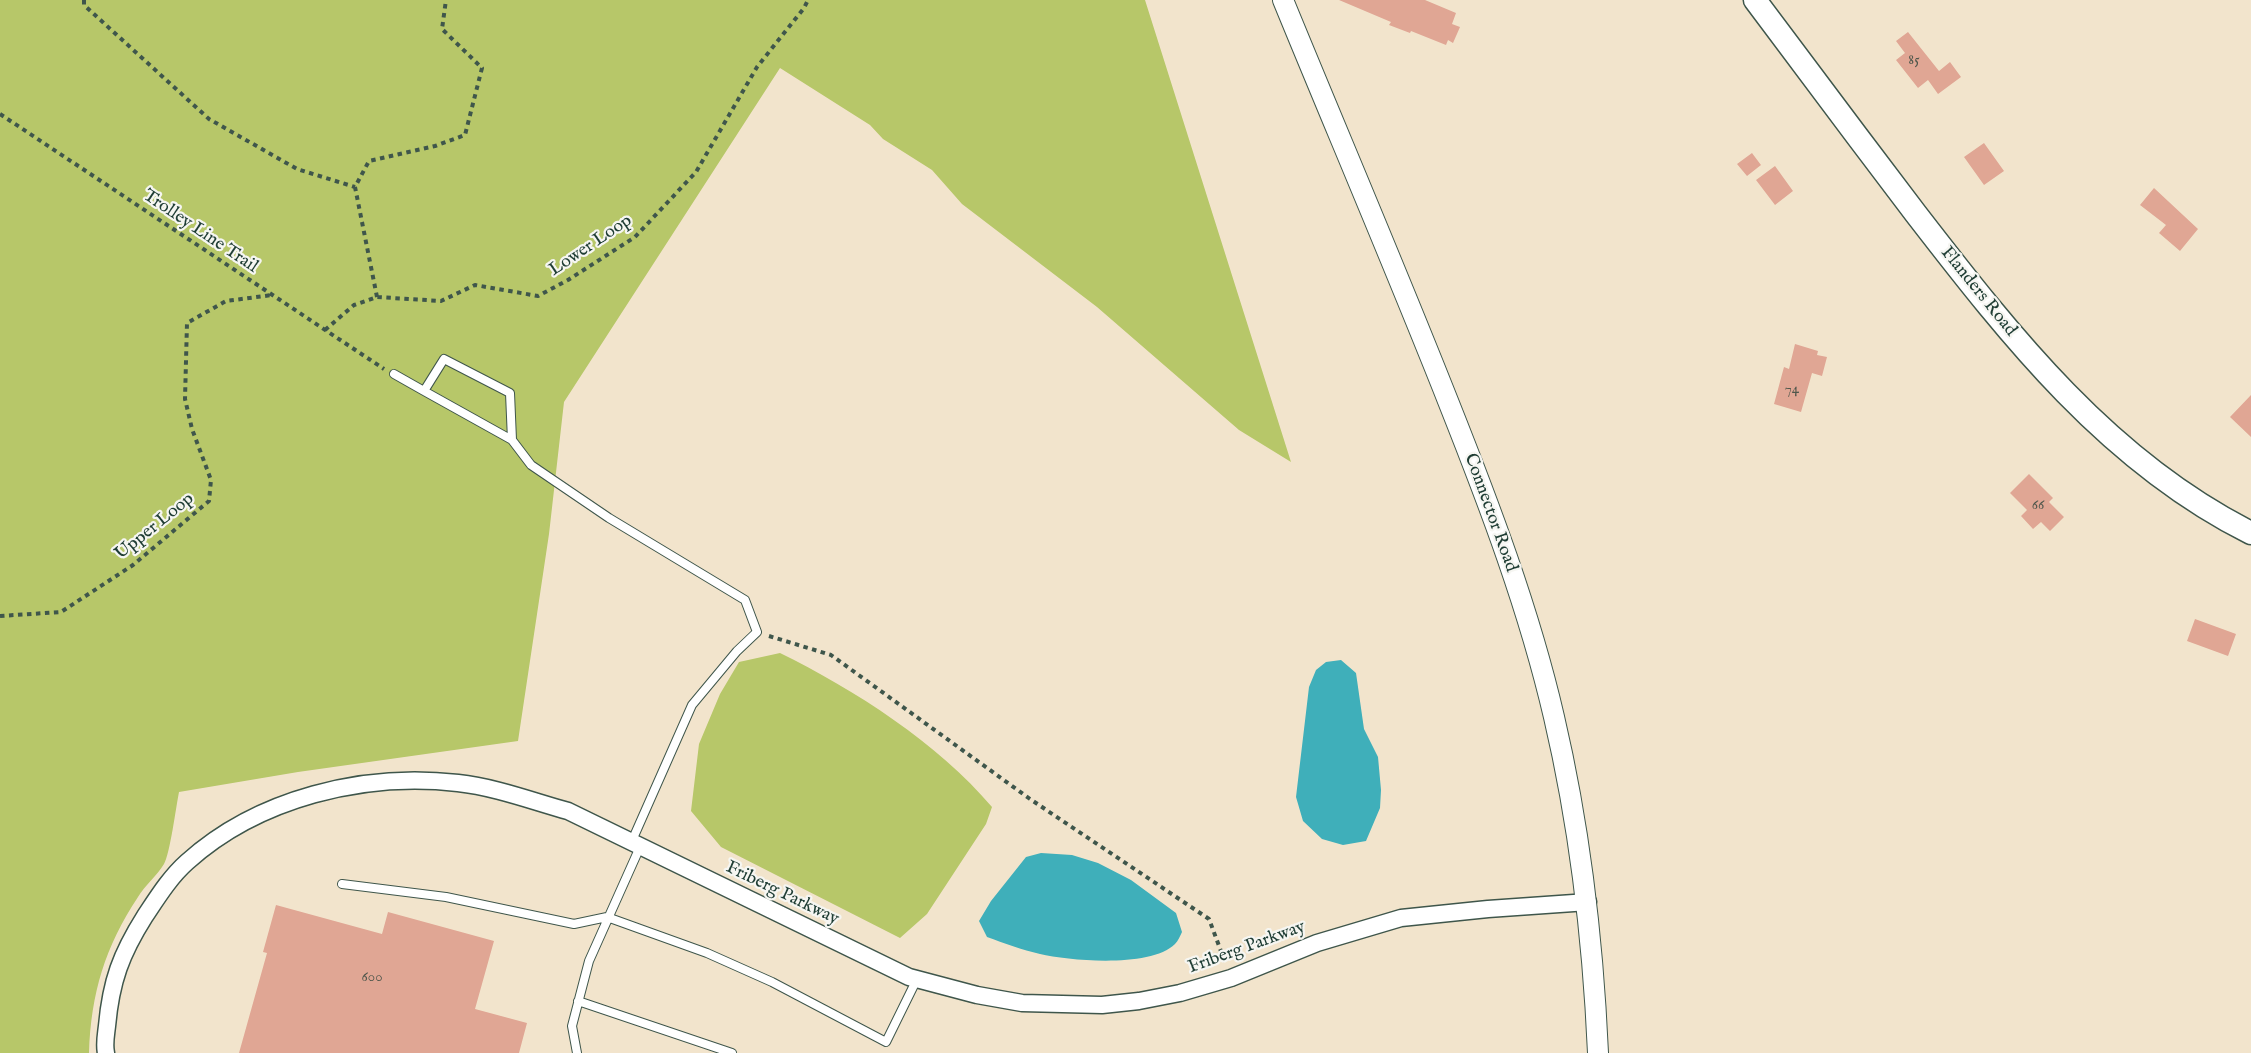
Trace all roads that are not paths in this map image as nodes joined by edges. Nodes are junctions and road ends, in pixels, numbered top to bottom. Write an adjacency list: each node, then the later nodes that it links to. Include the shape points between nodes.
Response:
1 (1283, 0): 9 (street, Connector Road, via 1432,361 1515,582 1554,715)
2 (1755, 0): 6 (main road, Flanders Road, via 1975,291 2043,369 2088,416 2138,459 2208,510)
3 (390, 372): 4 (lane)
4 (424, 391): 5 (lane); 5 (lane, via 444,359 510,393)
5 (512, 440): 7 (lane, via 531,465 609,518 745,600 757,632 692,705)
6 (2251, 533)
7 (635, 845): 10 (lane); 11 (street, Friberg Parkway); 13 (street, Friberg Parkway, via 568,811 458,783 406,781 352,786 254,816 185,863 134,933 116,971 108,1011)
8 (342, 884): 10 (lane, via 446,897 574,924)
9 (1588, 902): 11 (street, Friberg Parkway, via 1401,918 1317,943 1231,978 1139,1001 1082,1005 1022,1003); 16 (street, Connector Road)
10 (607, 917): 11 (lane, via 772,982 886,1042); 12 (lane)
11 (917, 980)
12 (578, 1001): 14 (lane, via 572,1026); 15 (lane)
13 (106, 1053)
14 (577, 1053)
15 (732, 1053)
16 (1598, 1053)

